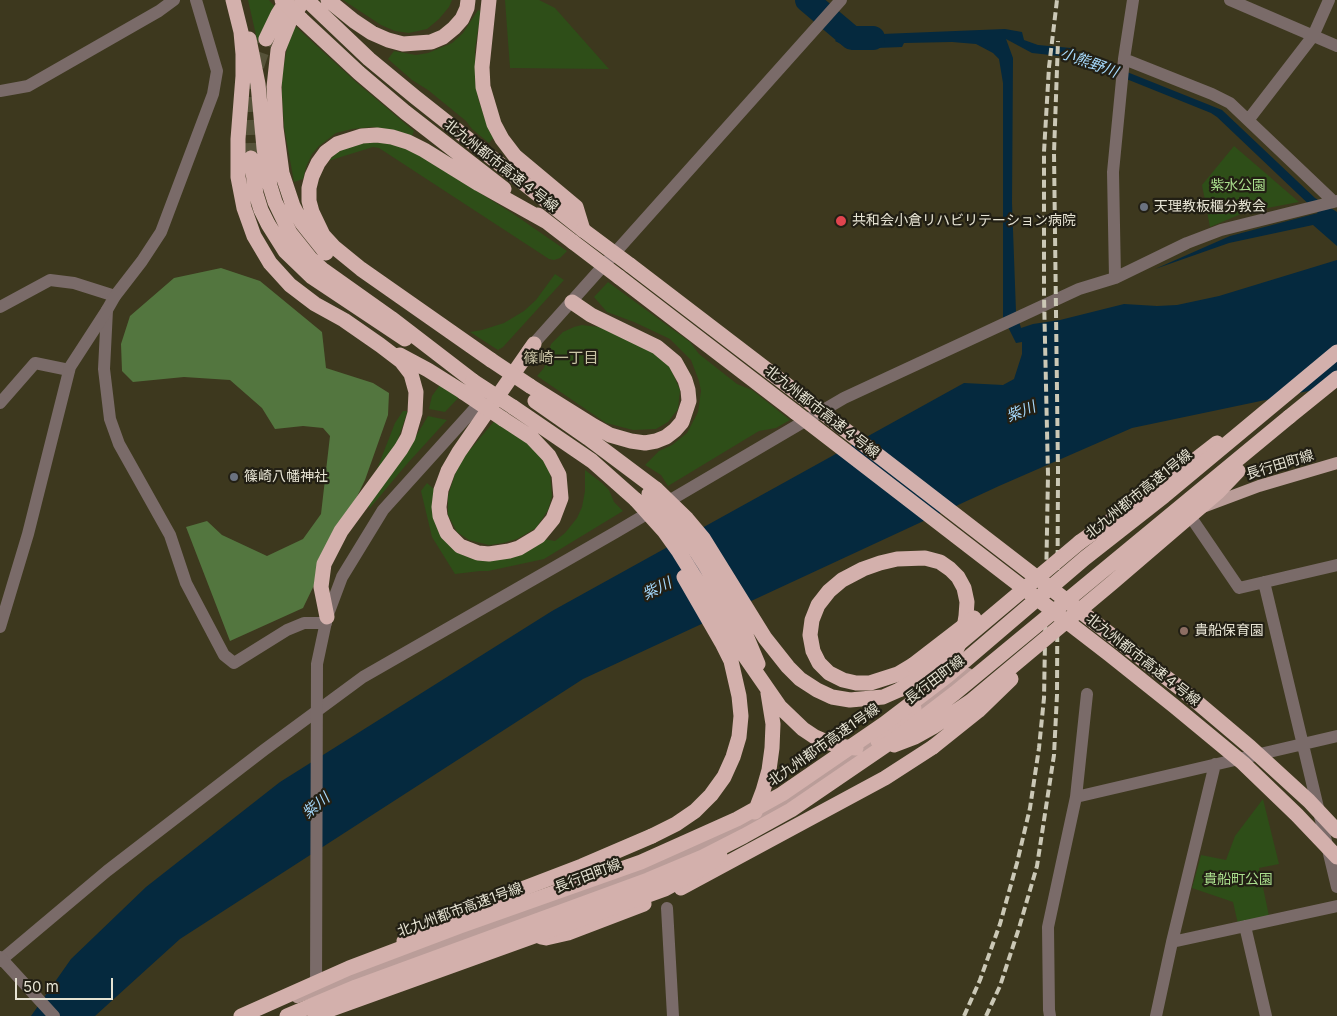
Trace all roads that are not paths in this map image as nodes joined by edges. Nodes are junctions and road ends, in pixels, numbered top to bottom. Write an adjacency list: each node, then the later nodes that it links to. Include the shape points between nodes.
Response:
1 (174, 0): 18 (street, via 28,86)
2 (196, 0): 27 (street, via 217,70 213,94 161,232)
3 (234, 0): 31 (highway, via 243,54 238,177 249,224 270,263 290,285); 39 (highway, via 255,63 270,186 290,233 322,269)
4 (282, 0): 23 (highway, 北九州都市高速４号線, bridge, via 405,112)
5 (287, 0): 15 (highway)
6 (328, 0): 7 (highway, via 372,33 403,44 431,42 443,37 462,19)
7 (468, 0)
8 (488, 0): 24 (highway, via 482,67 483,87 494,124 515,156 576,207)
9 (1133, 0): 17 (street)
10 (1230, 0): 14 (street)
11 (1329, 0): 14 (street)
12 (840, 1): 28 (street)
13 (308, 2): 24 (highway, 北九州都市高速４号線, via 415,97); 25 (highway, via 291,18 278,50 275,68 274,107 282,173 302,223 324,251)
14 (1313, 36): 16 (street); 19 (street)
15 (266, 39)
16 (1337, 46)
17 (1124, 59): 19 (street, via 1212,94 1230,103); 26 (street, via 1113,172)
18 (0, 91)
19 (1249, 119): 22 (street)
20 (251, 158): 21 (highway)
21 (256, 194): 31 (highway, via 265,226 278,251 308,286); 39 (highway, via 276,238 312,277)
22 (1335, 201): 26 (street, via 1221,230)
23 (546, 222): 25 (highway, via 408,142 377,135 349,139 326,152 318,163 312,176 309,201 323,235); 61 (highway, 北九州都市高速４号線, bridge, via 1174,706 1298,814)
24 (583, 230): 60 (highway, 北九州都市高速４号線, bridge, via 1186,692 1302,794)
25 (359, 273): 36 (highway); 36 (highway)
26 (1114, 278): 54 (street, via 1079,289 844,398 363,677)
27 (115, 296): 29 (street, via 74,283 50,280); 30 (street)
28 (572, 302): 32 (street); 40 (highway, via 591,315 658,347 675,362 688,390 689,400 682,422 676,430 656,441 631,441 610,434)
29 (0, 307)
30 (107, 310): 37 (street); 51 (street, via 104,369 110,419 119,444 170,536 186,582 224,655 234,663 287,630 304,623)
31 (344, 320): 33 (highway)
32 (534, 344): 42 (highway, via 459,452 440,490 440,516 447,533 460,546 478,553 509,552 539,536 553,519 561,498 559,476 549,456); 51 (street, via 383,510 342,577)
33 (380, 345): 42 (highway, bridge, via 463,392); 51 (highway, via 401,361 411,374 416,392 415,413 401,450 341,532 324,564 321,588)
34 (1337, 348): 47 (highway, via 1172,478)
35 (1337, 352): 69 (highway, 北九州都市高速1号線, bridge, via 946,676 884,724 782,794 738,819 641,862)
36 (488, 363): 40 (highway)
37 (69, 370): 41 (street, via 34,362); 52 (street, via 28,534)
38 (1337, 378): 43 (highway)
39 (473, 381): 42 (highway, bridge)
40 (527, 390): 45 (highway, via 609,454)
41 (0, 403)
42 (508, 413): 45 (highway, via 574,449)
43 (1290, 417): 50 (highway, bridge, via 1218,492); 75 (highway, bridge, via 955,693 895,739 791,810 703,857 648,880 356,987)
44 (1337, 463): 46 (main road, 長行田町線, via 1259,486)
45 (643, 497): 47 (highway, bridge, via 687,519 703,538 765,638 800,679 832,697 850,700 883,697 916,679); 50 (highway, bridge, via 780,707 815,737 846,747 899,744 933,727 971,700); 69 (highway, bridge, via 671,556 731,661 740,696 741,716 739,737 724,777 695,811 676,824 582,866 488,902); 76 (highway, bridge, via 675,523 705,565 745,634 764,680 770,702 772,748 769,770 753,816 724,852 707,866 665,889)
46 (1188, 513): 49 (street, via 1239,588); 56 (main road, 長行田町線, via 1133,546)
47 (1080, 542): 56 (highway, bridge, via 1039,568 913,665 884,680 870,683 843,680 829,673 813,651 812,620 829,591 863,569 897,559 925,558 950,569 964,588 966,616 962,634 955,653 927,694)
48 (1337, 564): 49 (street)
49 (1264, 582): 57 (street)
50 (1112, 583): 65 (highway, bridge, via 978,711 934,747 876,783 684,887 648,903 546,938)
51 (327, 620): 54 (street, via 317,664)
52 (0, 627)
53 (1087, 694): 59 (street)
54 (316, 712): 68 (street, via 107,870); 70 (street)
55 (1337, 736): 57 (street)
56 (878, 740): 65 (main road, 長行田町線, via 807,790 747,825 648,869)
57 (1302, 745): 58 (street); 62 (street)
58 (1215, 764): 59 (street); 67 (street)
59 (1076, 797): 78 (street, via 1048,927)
60 (1337, 831)
61 (1337, 856)
62 (1337, 888)
63 (1337, 906): 66 (street)
64 (667, 908): 77 (street)
65 (495, 926): 70 (main road, 長行田町線)
66 (1245, 926): 67 (street); 80 (street)
67 (1172, 942): 79 (street)
68 (2, 961): 71 (street)
69 (349, 968): 73 (highway, 北九州都市高速1号線, bridge)
70 (316, 991): 72 (main road, 長行田町線); 74 (main road, 長行田町線); 76 (street)
71 (54, 1016)
72 (234, 1016)
73 (241, 1016)
74 (279, 1016)
75 (287, 1016)
76 (313, 1016)
77 (673, 1016)
78 (1050, 1016)
79 (1156, 1016)
80 (1266, 1016)

